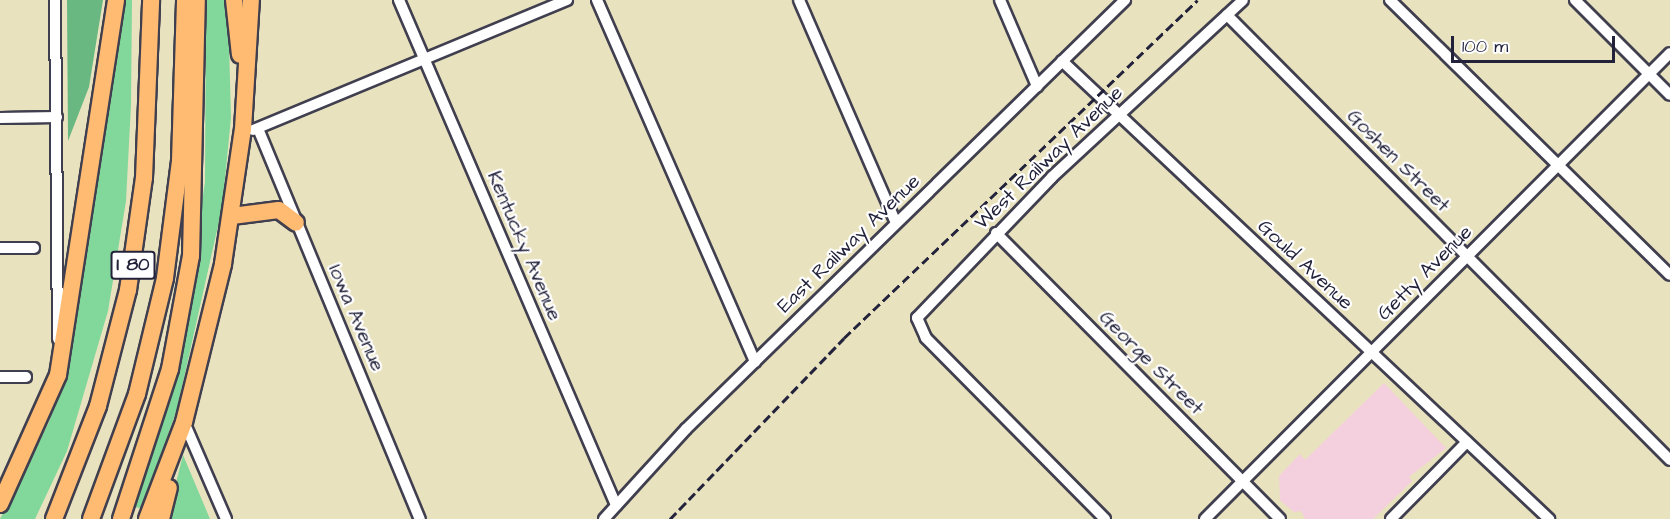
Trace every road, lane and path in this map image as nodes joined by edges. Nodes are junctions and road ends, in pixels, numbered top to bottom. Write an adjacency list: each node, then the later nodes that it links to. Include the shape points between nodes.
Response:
1 (56, 0): 26 (street)
2 (116, 0): 40 (highway)
3 (151, 0): 50 (highway, I 80, via 144,178 128,290 98,406)
4 (185, 0): 51 (highway, I 80, via 180,161 165,278 137,394)
5 (197, 0): 52 (highway, via 196,191 189,264 170,369)
6 (234, 0): 24 (highway)
7 (251, 0): 24 (highway)
8 (399, 0): 19 (street, Kentucky Avenue)
9 (567, 0): 19 (street)
10 (597, 0): 39 (street)
11 (799, 0): 32 (street)
12 (1000, 0): 22 (street)
13 (1125, 0): 20 (street, East Railway Avenue)
14 (1243, 0): 17 (street, West Railway Avenue)
15 (1390, 0): 29 (street)
16 (1575, 0): 21 (street)
17 (1227, 15): 25 (street, West Railway Avenue); 36 (street, Goshen Street)
18 (1670, 53): 21 (street, Getty Avenue)
19 (425, 60): 28 (street); 49 (street, Kentucky Avenue)
20 (1062, 61): 22 (street, East Railway Avenue); 25 (street, Gould Avenue)
21 (1649, 74): 23 (street); 29 (street, Getty Avenue)
22 (1037, 86): 32 (street, East Railway Avenue)
23 (1670, 95)
24 (246, 104): 28 (highway)
25 (1119, 115): 33 (street, West Railway Avenue); 38 (street, Gould Avenue)
26 (57, 117): 27 (street); 40 (street)
27 (0, 118)
28 (251, 130): 30 (highway); 31 (street, Iowa Avenue)
29 (1558, 165): 36 (street, Getty Avenue); 37 (street)
30 (232, 216): 31 (highway, via 279,210); 43 (highway)
31 (296, 223): 56 (street, Iowa Avenue)
32 (896, 223): 39 (street, East Railway Avenue)
33 (996, 233): 47 (street, George Street); 58 (street, West Railway Avenue, via 918,314 920,330)
34 (0, 248): 35 (street)
35 (34, 248)
36 (1467, 256): 38 (street, Getty Avenue); 46 (street, Goshen Street)
37 (1670, 275)
38 (1371, 352): 44 (street, Gould Avenue); 47 (street, Getty Avenue)
39 (754, 362): 49 (street, East Railway Avenue)
40 (58, 375): 48 (highway)
41 (0, 377): 42 (street)
42 (26, 377)
43 (184, 422): 45 (highway); 55 (street)
44 (1467, 442): 61 (street); 62 (street, Gould Avenue)
45 (176, 448): 53 (highway); 54 (highway)
46 (1670, 460)
47 (1242, 481): 59 (street, Getty Avenue); 60 (street, George Street)
48 (0, 504)
49 (616, 505): 57 (street, East Railway Avenue)
50 (54, 519)
51 (91, 519)
52 (121, 519)
53 (147, 519)
54 (161, 519)
55 (226, 519)
56 (420, 519)
57 (604, 519)
58 (1105, 519)
59 (1205, 519)
60 (1280, 519)
61 (1391, 519)
62 (1549, 519)

